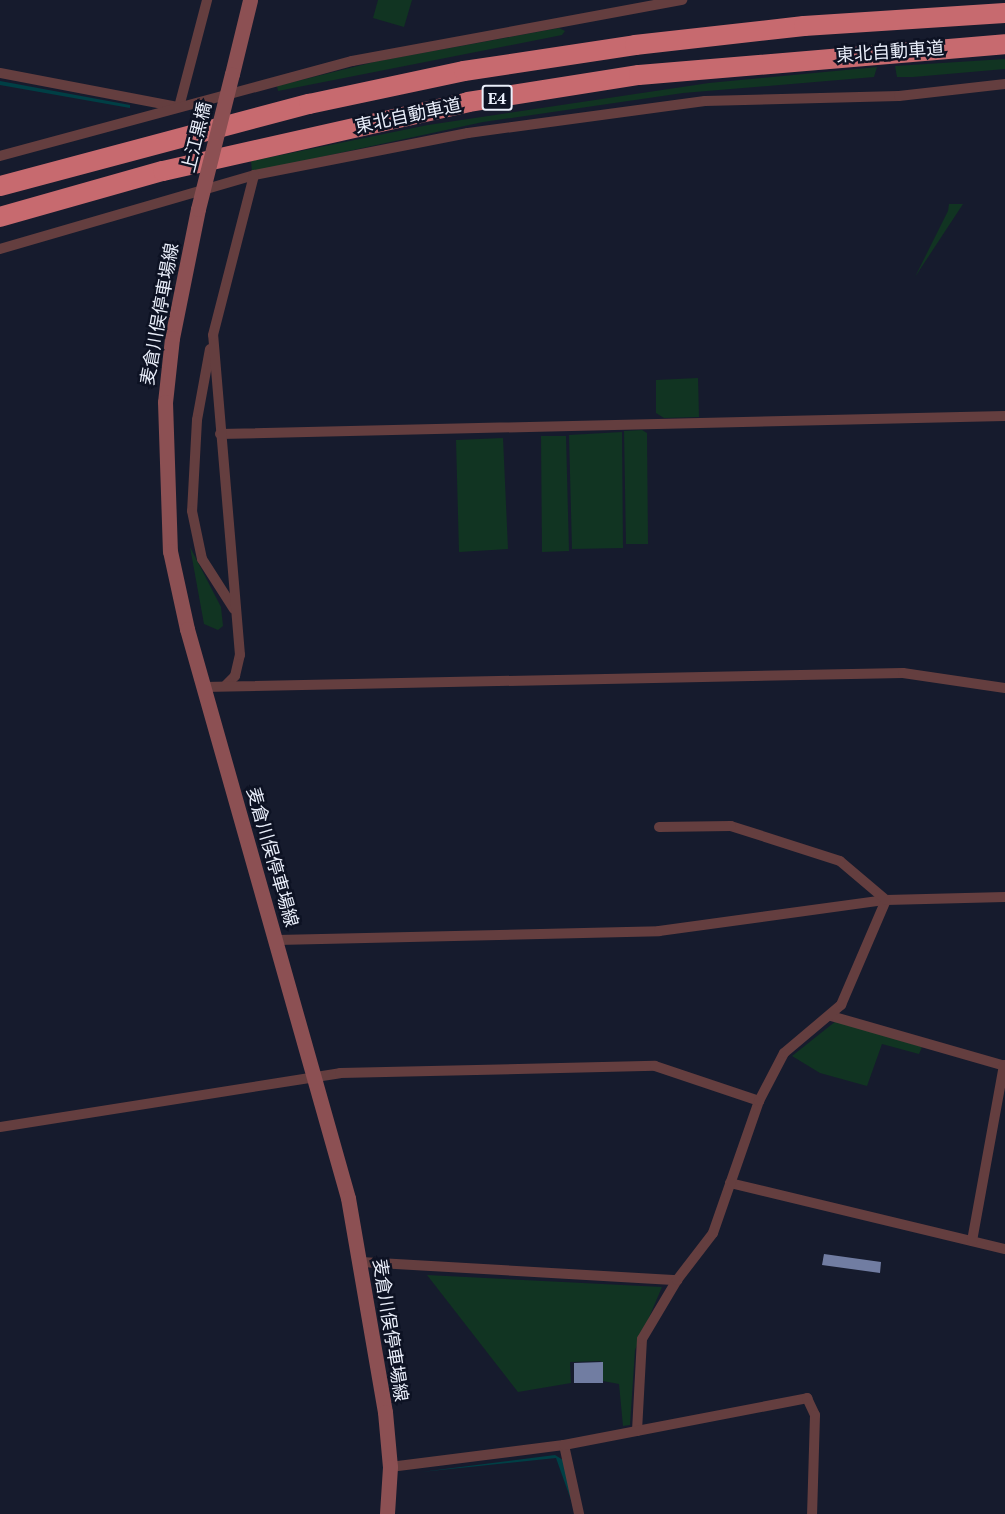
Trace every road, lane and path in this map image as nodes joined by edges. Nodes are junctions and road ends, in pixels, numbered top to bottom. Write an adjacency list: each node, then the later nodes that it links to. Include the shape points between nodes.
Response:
1 (207, 0): 8 (street)
2 (250, 0): 12 (main road, 上江黒橋, bridge)
3 (682, 0): 8 (street, via 352,61)
4 (1005, 13): 11 (highway, 東北自動車道 / E4, via 804,26 635,45 464,71 255,117)
5 (1005, 44): 13 (highway, 東北自動車道 / E4, via 639,75 468,102 164,171)
6 (0, 73): 8 (street)
7 (1005, 84): 10 (street, via 944,93 644,107 468,133)
8 (179, 107): 9 (street)
9 (0, 156)
10 (254, 175): 14 (street); 15 (street)
11 (0, 186)
12 (198, 209): 20 (main road, 麦倉川俣停車場線, via 171,338 164,462 174,575)
13 (0, 217)
14 (0, 249)
15 (213, 335): 17 (street); 18 (street, via 197,420 192,511 202,559)
16 (1005, 416): 17 (street)
17 (220, 434): 18 (street)
18 (236, 612): 19 (street, via 239,666)
19 (226, 685): 20 (street); 21 (street, via 903,673)
20 (204, 687): 25 (main road, 麦倉川俣停車場線)
21 (1005, 688)
22 (659, 827): 24 (street, via 731,826 840,861)
23 (1005, 897): 24 (street)
24 (886, 900): 25 (street, via 659,931); 26 (street, via 850,990)
25 (277, 940): 28 (main road, 麦倉川俣停車場線)
26 (831, 1016): 27 (street); 29 (street, via 784,1053)
27 (1004, 1065): 32 (street)
28 (317, 1077): 29 (street, via 655,1066); 30 (street); 34 (main road, 麦倉川俣停車場線)
29 (759, 1101): 31 (street)
30 (0, 1127)
31 (730, 1183): 32 (street); 35 (street, via 712,1233)
32 (972, 1241): 33 (street)
33 (1005, 1250)
34 (362, 1262): 35 (street); 38 (main road, 麦倉川俣停車場線)
35 (677, 1280): 36 (street, via 642,1339)
36 (637, 1431): 37 (street); 41 (street, via 807,1398 815,1415)
37 (564, 1445): 38 (street); 40 (street)
38 (390, 1467): 39 (main road, 麦倉川俣停車場線)
39 (387, 1514)
40 (579, 1514)
41 (812, 1514)

